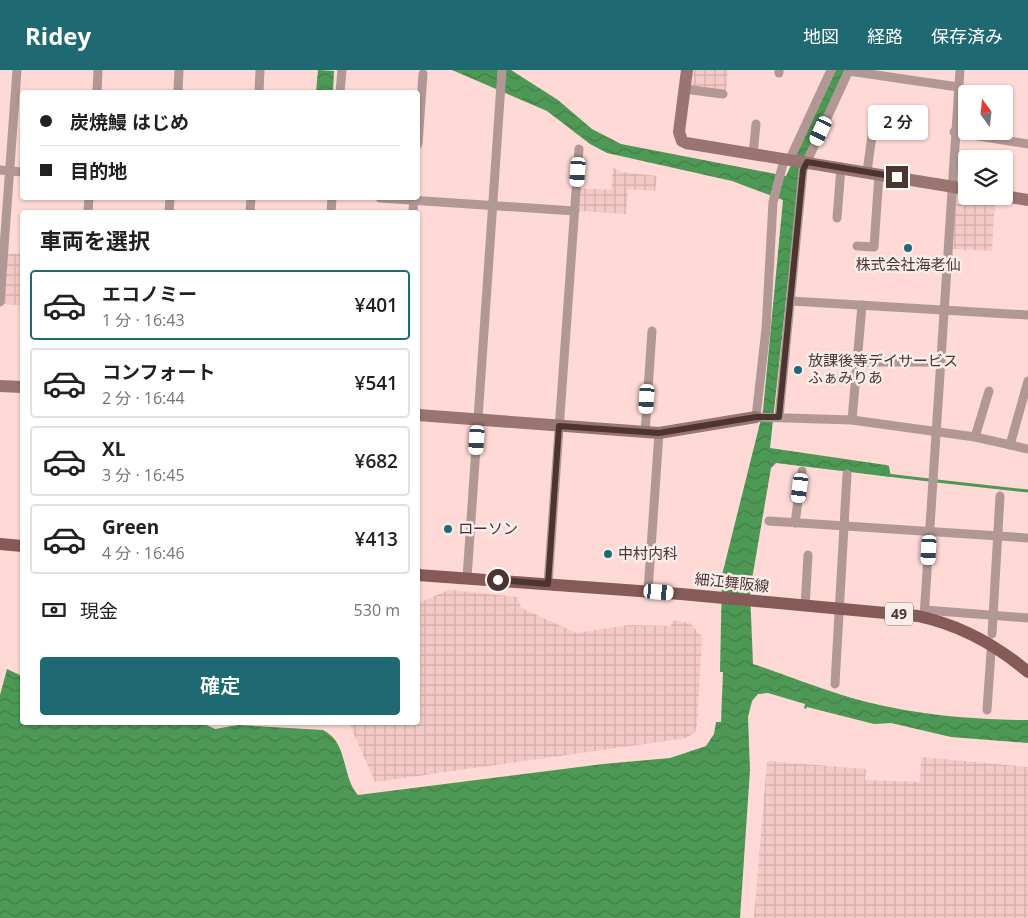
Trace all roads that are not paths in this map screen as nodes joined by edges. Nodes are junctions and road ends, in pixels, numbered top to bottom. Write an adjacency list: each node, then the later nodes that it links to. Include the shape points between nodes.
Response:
1 (17, 70): 29 (street)
2 (98, 70): 15 (street)
3 (179, 70): 16 (street)
4 (260, 70): 17 (street)
5 (342, 70): 18 (street)
6 (502, 70): 37 (street)
7 (687, 70): 14 (street)
8 (831, 70): 27 (street)
9 (849, 70): 13 (street); 27 (street)
10 (960, 70): 12 (street)
11 (423, 74): 20 (street)
12 (958, 85)
13 (958, 87): 23 (street)
14 (684, 89): 19 (street); 26 (street, via 679,132 682,141)
15 (97, 90)
16 (178, 90)
17 (259, 90)
18 (340, 90)
19 (723, 94)
20 (420, 116)
21 (756, 124): 26 (street)
22 (873, 128): 31 (street)
23 (954, 132): 24 (street); 32 (street)
24 (1028, 144)
25 (579, 148): 38 (street)
26 (753, 155): 27 (street)
27 (795, 161): 28 (street); 41 (street, via 803,170); 54 (street, via 780,173 774,199)
28 (841, 167): 31 (street); 39 (street)
29 (5, 171): 30 (street); 42 (street)
30 (20, 172)
31 (873, 173): 32 (street); 40 (street, via 874,247)
32 (951, 186): 33 (street); 44 (street)
33 (958, 187)
34 (1013, 198): 36 (street)
35 (420, 200): 37 (street)
36 (1028, 200)
37 (494, 206): 38 (street); 56 (street)
38 (575, 211): 58 (street)
39 (837, 218)
40 (857, 246)
41 (791, 301): 43 (street); 55 (street)
42 (0, 302)
43 (862, 305): 44 (street); 47 (street)
44 (944, 310): 45 (street); 48 (street)
45 (1028, 315)
46 (652, 331): 59 (street)
47 (857, 362): 48 (street); 57 (street)
48 (941, 362): 61 (street)
49 (1028, 381): 63 (street)
50 (0, 386): 51 (street)
51 (20, 387)
52 (989, 391): 62 (street)
53 (420, 416): 56 (street)
54 (758, 416): 55 (street); 60 (street)
55 (777, 417): 57 (street)
56 (478, 420): 58 (street); 78 (street)
57 (852, 420): 61 (street)
58 (559, 426): 59 (street); 79 (street)
59 (645, 433): 60 (street)
60 (659, 433): 80 (street)
61 (936, 433): 62 (street); 71 (street)
62 (975, 438): 63 (street)
63 (1010, 445): 64 (street)
64 (1028, 449)
65 (802, 471): 69 (street)
66 (847, 474): 70 (street)
67 (1000, 496): 72 (street)
68 (769, 521): 69 (street)
69 (796, 523): 70 (street)
70 (844, 526): 71 (street); 82 (street)
71 (930, 532): 72 (street); 83 (street)
72 (997, 536): 73 (street); 84 (street)
73 (1028, 538)
74 (0, 544): 75 (main road)
75 (20, 546)
76 (808, 555): 81 (street)
77 (420, 575): 78 (main road, 細江舞阪線 / 49)
78 (467, 578): 79 (main road, 細江舞阪線 / 49)
79 (548, 584): 80 (main road, 細江舞阪線 / 49)
80 (648, 591): 81 (main road, 細江舞阪線 / 49)
81 (805, 607): 82 (main road, 細江舞阪線 / 49)
82 (840, 609): 83 (main road, 細江舞阪線 / 49); 88 (street)
83 (924, 614): 84 (street); 86 (main road, 細江舞阪線 / 49)
84 (993, 616): 85 (street); 86 (street)
85 (1028, 618)
86 (993, 640): 87 (main road, 細江舞阪線 / 49); 89 (street)
87 (1028, 672)
88 (835, 684)
89 (987, 710)

